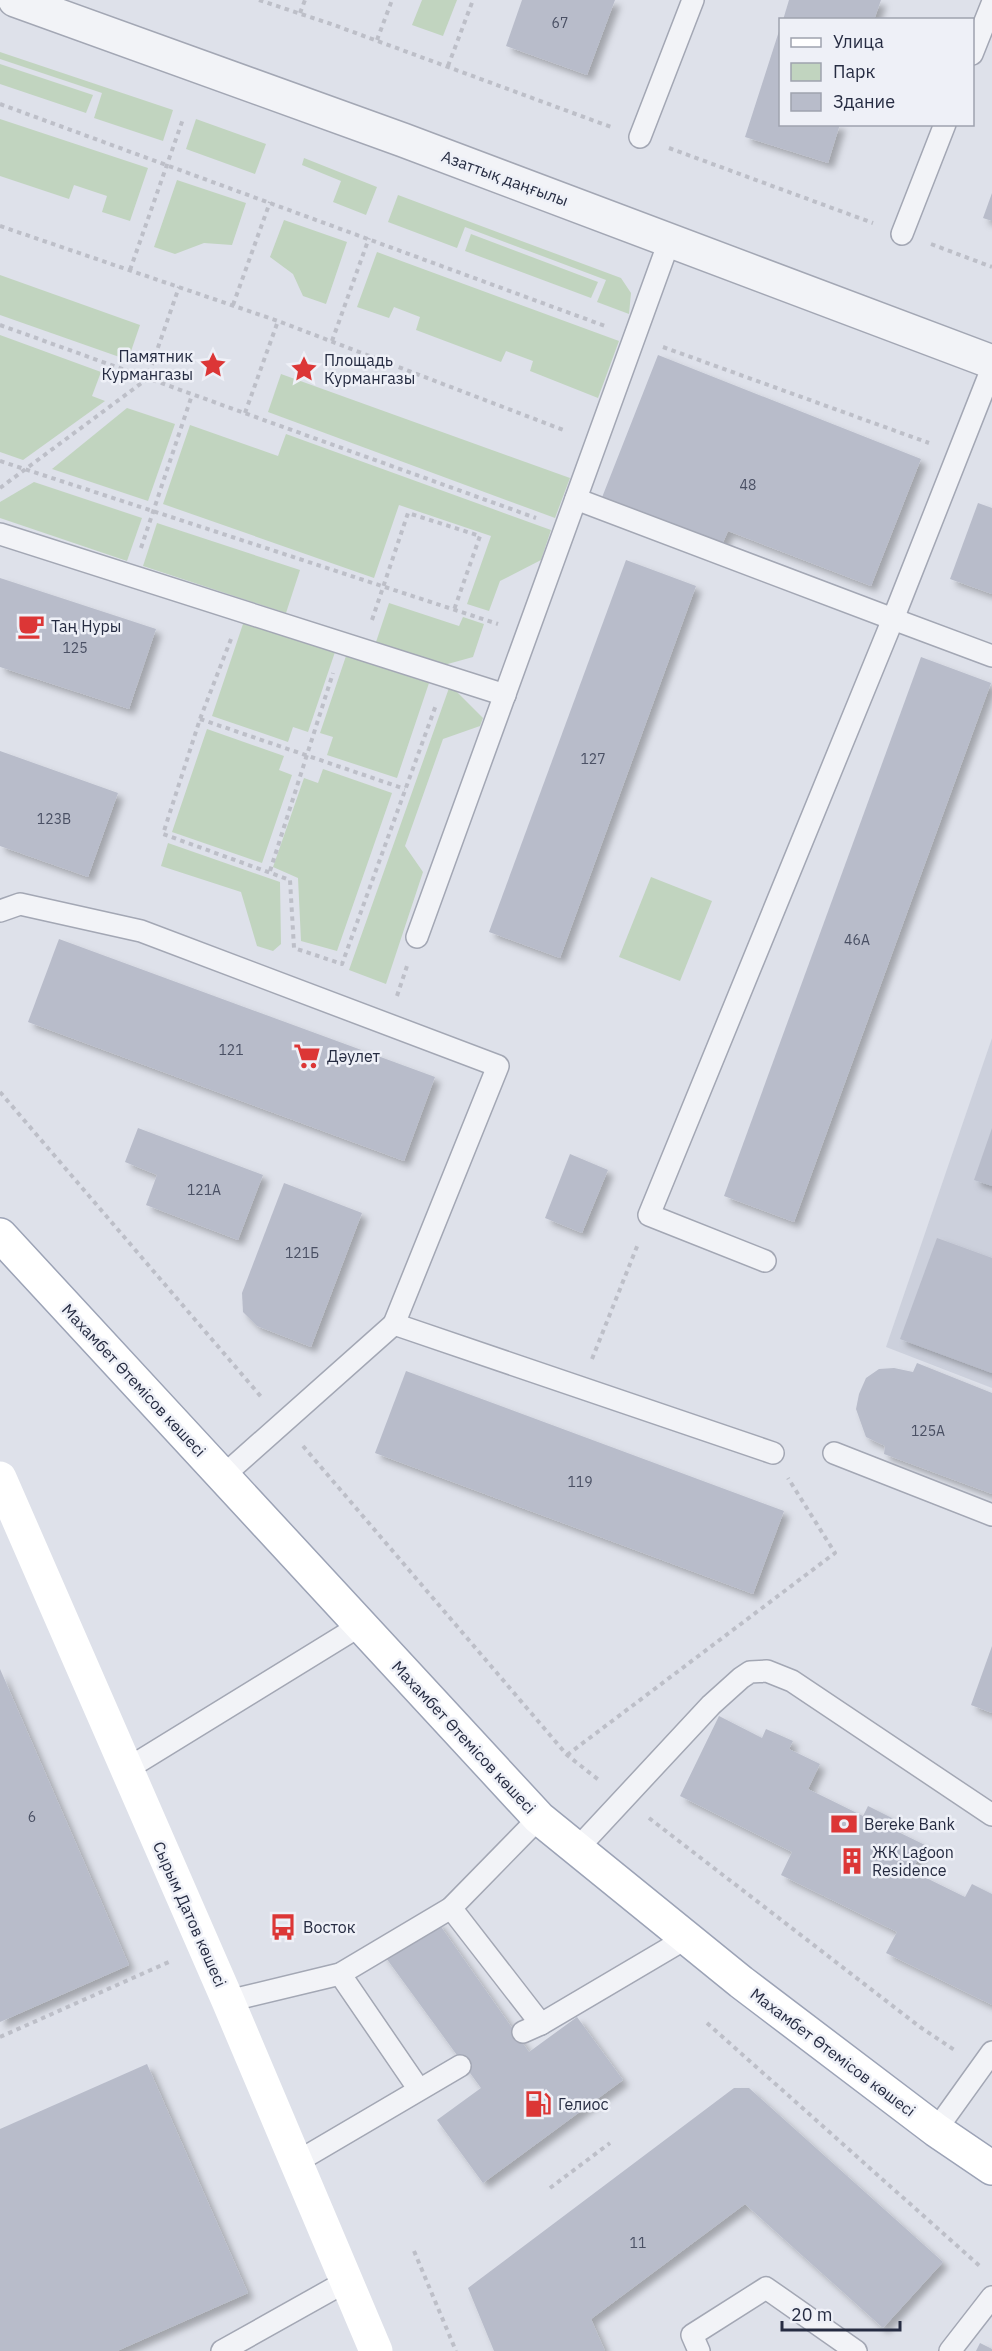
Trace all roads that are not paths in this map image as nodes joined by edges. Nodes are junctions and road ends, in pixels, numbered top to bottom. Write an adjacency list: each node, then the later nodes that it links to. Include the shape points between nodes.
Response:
1 (15, 0): 8 (street, Азаттық даңғылы)
2 (693, 0): 6 (lane)
3 (992, 4): 4 (lane)
4 (974, 49)
5 (944, 126): 7 (lane)
6 (640, 138)
7 (902, 234)
8 (670, 240): 9 (street, Азаттық даңғылы); 11 (lane)
9 (992, 362)
10 (992, 368): 13 (lane)
11 (576, 499): 13 (lane); 15 (lane)
12 (0, 534): 15 (lane)
13 (893, 619): 14 (lane); 19 (lane, via 649,1215)
14 (992, 656)
15 (505, 695): 17 (lane)
16 (0, 910): 20 (lane, via 20,904 141,931 498,1066)
17 (417, 937)
18 (0, 1235): 23 (main road, Махамбет Өтемісов көшесі)
19 (765, 1261)
20 (394, 1324): 22 (lane); 23 (lane)
21 (834, 1453): 25 (lane)
22 (773, 1454)
23 (223, 1476): 26 (main road, Махамбет Өтемісов көшесі)
24 (0, 1478): 27 (main road, Сырым Датов көшесі)
25 (992, 1515)
26 (361, 1625): 27 (lane); 29 (main road, Махамбет Өтемісов көшесі)
27 (127, 1769): 34 (main road, Сырым Датов көшесі)
28 (992, 1815): 30 (lane, via 792,1682 767,1671 750,1672 711,1705)
29 (539, 1818): 30 (main road, Махамбет Өтемісов көшесі); 31 (lane)
30 (577, 1849): 32 (main road, Махамбет Өтемісов көшесі)
31 (451, 1908): 32 (lane, via 532,2028); 33 (lane)
32 (685, 1939): 38 (main road, Махамбет Өтемісов көшесі)
33 (340, 1974): 34 (lane); 37 (lane)
34 (228, 2001): 39 (main road, Сырым Датов көшесі)
35 (987, 2060): 38 (lane)
36 (460, 2066): 37 (lane)
37 (418, 2088): 39 (lane)
38 (936, 2130): 40 (main road, Махамбет Өтемісов көшесі)
39 (295, 2163): 41 (main road, Сырым Датов көшесі)
40 (992, 2168)
41 (345, 2282): 43 (lane); 44 (main road, Сырым Датов көшесі)
42 (992, 2297): 47 (lane)
43 (222, 2351)
44 (376, 2351)
45 (699, 2351): 46 (lane, via 692,2335 766,2288)
46 (856, 2351)
47 (950, 2351)

